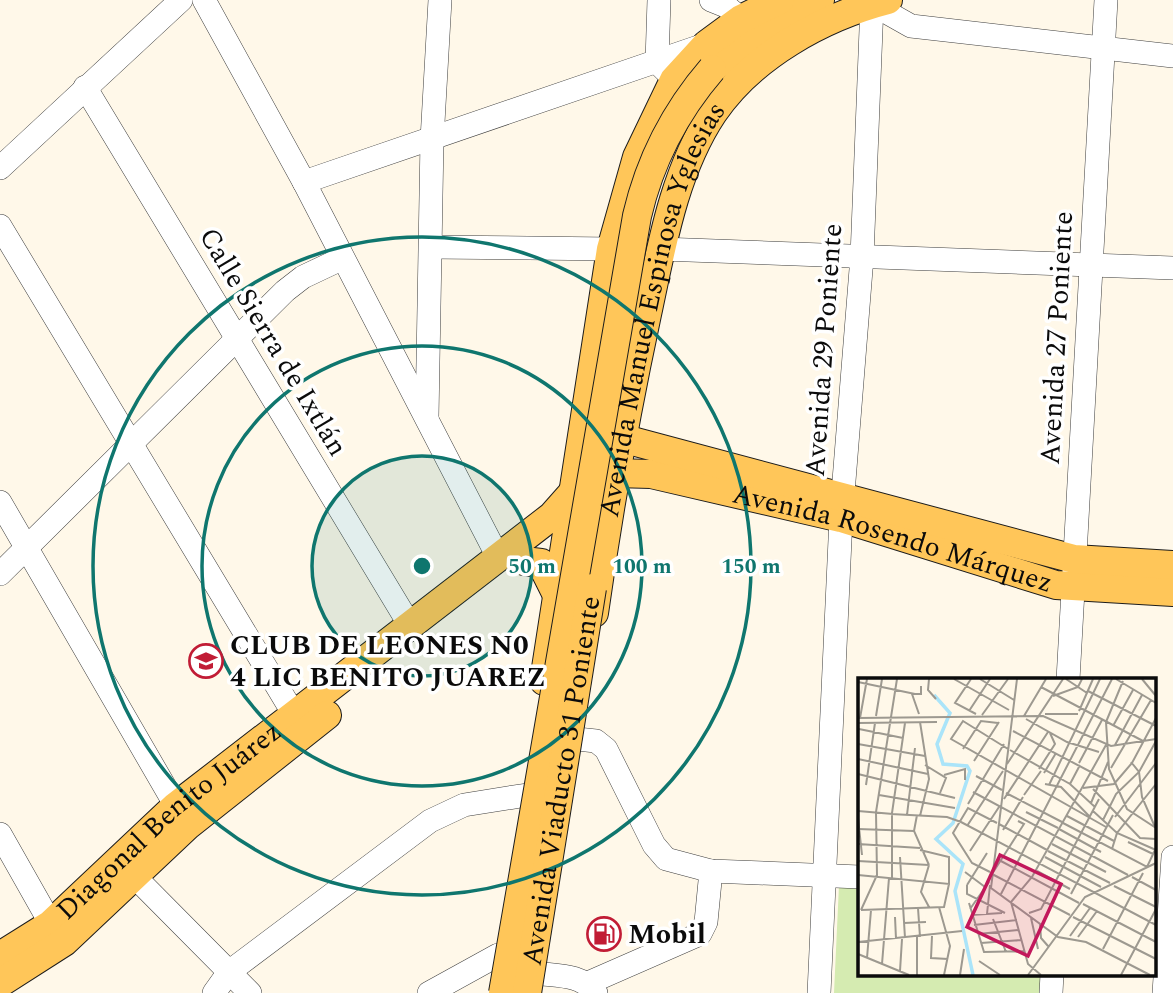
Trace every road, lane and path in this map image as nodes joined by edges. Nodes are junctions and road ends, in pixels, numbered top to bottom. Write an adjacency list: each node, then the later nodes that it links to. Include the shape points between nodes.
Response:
1 (181, 0): 15 (street)
2 (204, 0): 18 (street)
3 (440, 0): 16 (street)
4 (660, 0): 14 (street)
5 (711, 0): 10 (street)
6 (780, 0): 10 (main road, Avenida Manuel Espinosa Yglesias)
7 (1106, 0): 11 (street, Avenida 27 Poniente)
8 (880, 2): 9 (main road, Avenida Manuel Espinosa Yglesias); 11 (street, via 911,26); 23 (street, Avenida 29 Poniente)
9 (821, 11): 13 (main road, Avenida Viaducto 31 Poniente, via 761,47); 22 (main road, Avenida Manuel Espinosa Yglesias, via 752,69 715,111 695,143)
10 (741, 19): 13 (main road, Avenida Manuel Espinosa Yglesias)
11 (1105, 48): 12 (street); 25 (street, Avenida 27 Poniente)
12 (1173, 56)
13 (715, 64): 14 (main road, Avenida Manuel Espinosa Yglesias); 62 (main road, Avenida Viaducto 31 Poniente, bridge, via 667,166 647,245); 69 (main road, Avenida Viaducto 31 Poniente, bridge, via 689,95 654,157 637,216)
14 (666, 71): 16 (street); 21 (main road, Avenida Manuel Espinosa Yglesias)
15 (85, 87): 17 (street); 27 (street, Calle Sierra de Ixtlán)
16 (432, 140): 18 (street); 20 (street)
17 (0, 168)
18 (304, 183): 24 (street)
19 (0, 226): 30 (street)
20 (432, 247): 21 (street); 28 (street)
21 (611, 249): 35 (main road, Avenida Manuel Espinosa Yglesias)
22 (661, 249): 23 (street); 29 (main road, Avenida Manuel Espinosa Yglesias)
23 (862, 257): 25 (street); 34 (street, Avenida 29 Poniente)
24 (341, 259): 27 (street, via 285,291); 28 (street)
25 (1090, 265): 26 (street); 39 (street, Avenida 27 Poniente)
26 (1173, 268)
27 (237, 341): 30 (street); 43 (street, Calle Sierra de Ixtlán)
28 (426, 419): 37 (street)
29 (621, 438): 31 (main road, Avenida Manuel Espinosa Yglesias); 34 (main road, Avenida Rosendo Márquez); 35 (main road, Diagonal Benito Juárez)
30 (131, 444): 36 (street); 45 (street)
31 (614, 473): 32 (main road, Avenida Rosendo Márquez); 35 (main road, Diagonal Benito Juárez)
32 (651, 474): 34 (main road, Avenida Rosendo Márquez); 35 (main road)
33 (0, 502): 36 (street)
34 (842, 506): 39 (main road, Avenida Rosendo Márquez, via 1056,585); 52 (street, Avenida 29 Poniente)
35 (581, 513): 37 (main road, Diagonal Benito Juárez); 42 (main road, Avenida Manuel Espinosa Yglesias); 46 (main road, Avenida Manuel Espinosa Yglesias)
36 (25, 547): 40 (street); 48 (street)
37 (511, 559): 42 (main road, via 541,563); 43 (main road, Diagonal Benito Juárez); 53 (main road, Diagonal Benito Juárez, via 187,826)
38 (1173, 565): 39 (main road, Avenida Rosendo Márquez)
39 (1073, 573): 41 (main road, Avenida Rosendo Márquez); 44 (street, Avenida 27 Poniente)
40 (0, 574)
41 (1173, 592)
42 (556, 593): 47 (main road, Avenida Manuel Espinosa Yglesias)
43 (411, 627): 45 (main road, Diagonal Benito Juárez)
44 (1068, 678)
45 (295, 716): 48 (main road, Diagonal Benito Juárez)
46 (577, 739): 51 (street, via 596,741 606,749 659,854); 62 (main road, Avenida Manuel Espinosa Yglesias)
47 (527, 795): 58 (main road, Avenida Manuel Espinosa Yglesias); 60 (street, via 464,805 429,821)
48 (176, 806): 56 (main road, Diagonal Benito Juárez)
49 (0, 834): 56 (street)
50 (1173, 857): 55 (street)
51 (711, 871): 52 (street); 63 (street, via 706,922 700,934)
52 (823, 875): 54 (street); 70 (street, Avenida 29 Poniente)
53 (135, 877): 57 (main road, Diagonal Benito Juárez); 60 (street)
54 (858, 877)
55 (1166, 894): 71 (street)
56 (51, 925): 59 (main road, Diagonal Benito Juárez)
57 (50, 954): 61 (main road, Diagonal Benito Juárez); 64 (main road, via 44,967)
58 (498, 955): 67 (street); 68 (main road, Avenida Manuel Espinosa Yglesias)
59 (0, 956)
60 (229, 972): 65 (street); 66 (street)
61 (0, 983)
62 (537, 987): 63 (street, via 573,977)
63 (592, 988)
64 (18, 993)
65 (214, 993)
66 (250, 993)
67 (429, 993)
68 (491, 993)
69 (503, 993)
70 (819, 993)
71 (1164, 993)

